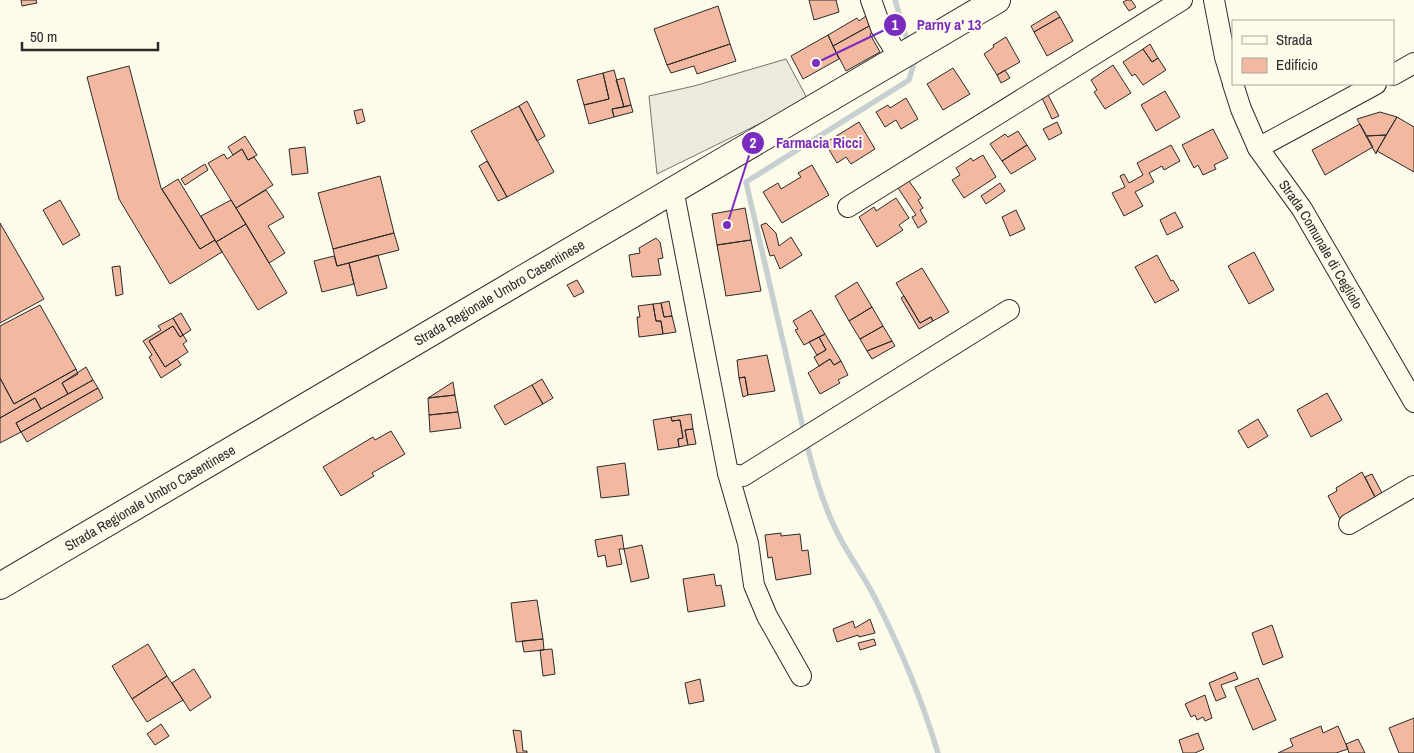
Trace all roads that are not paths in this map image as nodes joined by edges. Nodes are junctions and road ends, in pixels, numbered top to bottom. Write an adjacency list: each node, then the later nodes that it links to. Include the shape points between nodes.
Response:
1 (871, 0): 5 (street, via 881,28)
2 (997, 0): 5 (main road, Strada Regionale Umbro Casentinese)
3 (1182, 0): 13 (street)
4 (1214, 0): 8 (street, Strada Comunale di Cegliolo)
5 (899, 57): 12 (main road, Strada Regionale Umbro Casentinese)
6 (1414, 63): 7 (street)
7 (1394, 74)
8 (1232, 80)
9 (1234, 85): 11 (street, Strada Comunale di Cegliolo)
10 (1374, 85): 11 (street)
11 (1258, 148): 15 (street, Strada Comunale di Cegliolo, via 1302,209)
12 (673, 189): 16 (street); 19 (main road, Strada Regionale Umbro Casentinese)
13 (848, 207)
14 (1009, 310): 16 (street, via 743,476)
15 (1414, 402)
16 (728, 473): 20 (street, via 748,544 754,585 767,616)
17 (1414, 486): 18 (street)
18 (1349, 524)
19 (0, 586)
20 (802, 676)

